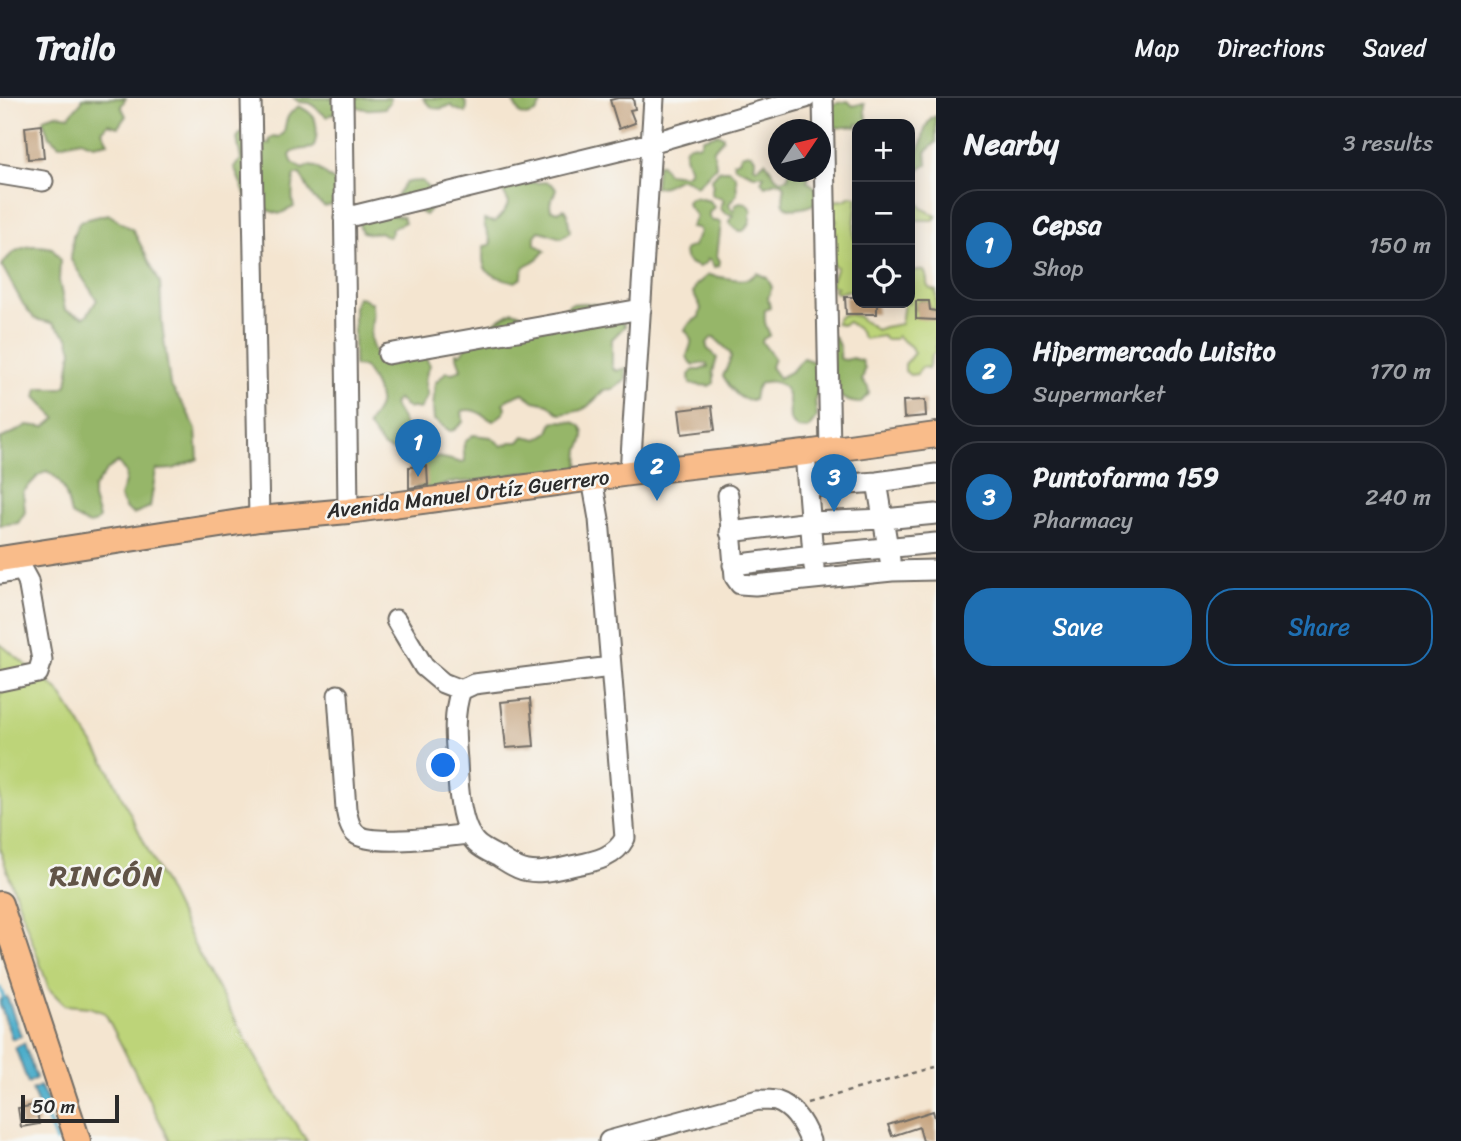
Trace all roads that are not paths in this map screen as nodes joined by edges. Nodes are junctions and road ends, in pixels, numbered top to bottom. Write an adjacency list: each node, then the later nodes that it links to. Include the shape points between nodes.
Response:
1 (251, 98): 23 (street)
2 (344, 98): 9 (street)
3 (654, 98): 6 (street)
4 (806, 98): 6 (street)
5 (823, 98): 13 (street)
6 (651, 143): 9 (street); 10 (street)
7 (0, 174): 8 (street)
8 (43, 181)
9 (344, 218): 21 (street)
10 (641, 309): 11 (street); 15 (street)
11 (388, 354)
12 (936, 435): 13 (main road, Avenida Manuel Ortíz Guerrero)
13 (830, 450): 14 (main road, Avenida Manuel Ortíz Guerrero)
14 (805, 453): 15 (main road, Avenida Manuel Ortíz Guerrero); 19 (street)
15 (630, 473): 17 (main road, Avenida Manuel Ortíz Guerrero)
16 (936, 474): 18 (street)
17 (592, 479): 21 (main road, Avenida Manuel Ortíz Guerrero); 37 (street)
18 (877, 482): 19 (street); 24 (street)
19 (808, 487): 25 (street)
20 (728, 495): 26 (street)
21 (348, 511): 23 (main road, Avenida Manuel Ortíz Guerrero)
22 (936, 514): 24 (street)
23 (259, 519): 30 (main road, Avenida Manuel Ortíz Guerrero)
24 (884, 519): 25 (street); 28 (street)
25 (810, 522): 26 (street); 29 (street)
26 (730, 532): 31 (street)
27 (936, 543): 28 (street)
28 (889, 548): 29 (street); 33 (street)
29 (812, 555): 31 (street); 35 (street)
30 (0, 559)
31 (733, 565): 35 (street, via 734,578 740,584)
32 (936, 570): 33 (street)
33 (892, 571): 35 (street)
34 (0, 575): 38 (street, via 22,570 28,581 42,660 38,673)
35 (816, 580)
36 (396, 620): 39 (street, via 424,667 443,683)
37 (611, 667): 39 (street, via 474,684); 41 (street, via 622,844 591,863 529,872 482,848)
38 (1, 678)
39 (461, 690): 41 (street, via 455,734 461,803)
40 (338, 695): 41 (street, via 346,810 355,833 362,838 403,840)
41 (470, 834)
42 (2, 920): 43 (main road)
43 (78, 1141)
44 (609, 1141): 45 (street, via 758,1100 790,1108)
45 (810, 1141)

